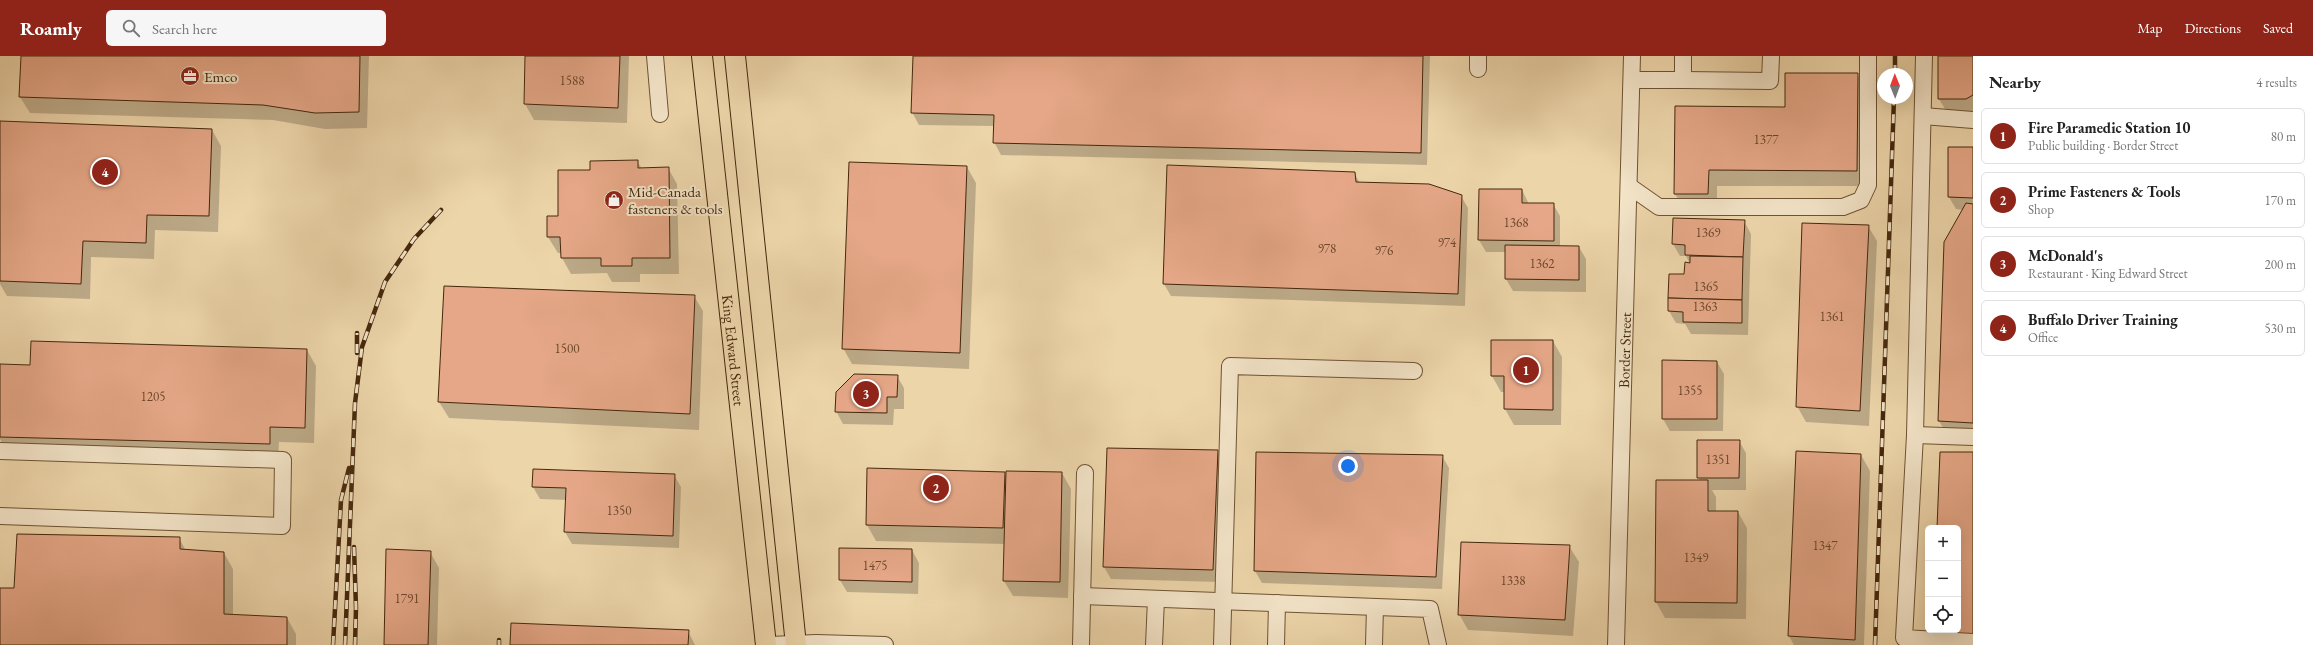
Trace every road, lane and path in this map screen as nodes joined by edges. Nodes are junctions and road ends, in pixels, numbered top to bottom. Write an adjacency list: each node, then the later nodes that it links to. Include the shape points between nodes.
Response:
1 (655, 56): 11 (street)
2 (702, 56): 19 (main road, King Edward Street)
3 (735, 56): 18 (main road)
4 (1632, 56): 9 (street, Border Street)
5 (1683, 56): 10 (street)
6 (1771, 56): 10 (street, via 1770,82)
7 (1868, 56): 14 (street, via 1868,185 1861,200 1842,207 1659,207)
8 (1924, 56): 12 (street)
9 (1632, 80): 10 (street); 14 (street, Border Street)
10 (1683, 80)
11 (660, 114)
12 (1923, 116): 13 (street); 16 (street)
13 (1973, 120)
14 (1628, 186): 40 (street, Border Street)
15 (1414, 371): 25 (street, via 1230,366)
16 (1915, 434): 17 (street); 28 (street, via 1904,638)
17 (1973, 437)
18 (775, 440): 19 (main road); 29 (main road)
19 (744, 442): 31 (main road, King Edward Street)
20 (0, 451): 22 (street, via 283,460 282,526)
21 (1085, 473): 23 (street)
22 (0, 516)
23 (1082, 596): 24 (street); 34 (street)
24 (1156, 599): 25 (street); 35 (street)
25 (1223, 601): 26 (street); 36 (street)
26 (1277, 603): 27 (street); 37 (street)
27 (1375, 607): 38 (street); 39 (street, via 1430,609)
28 (1973, 642)
29 (796, 644): 30 (street); 32 (street)
30 (857, 644): 33 (street)
31 (766, 645)
32 (770, 645)
33 (886, 645)
34 (1081, 645)
35 (1154, 645)
36 (1222, 645)
37 (1276, 645)
38 (1374, 645)
39 (1438, 645)
40 (1616, 645)

